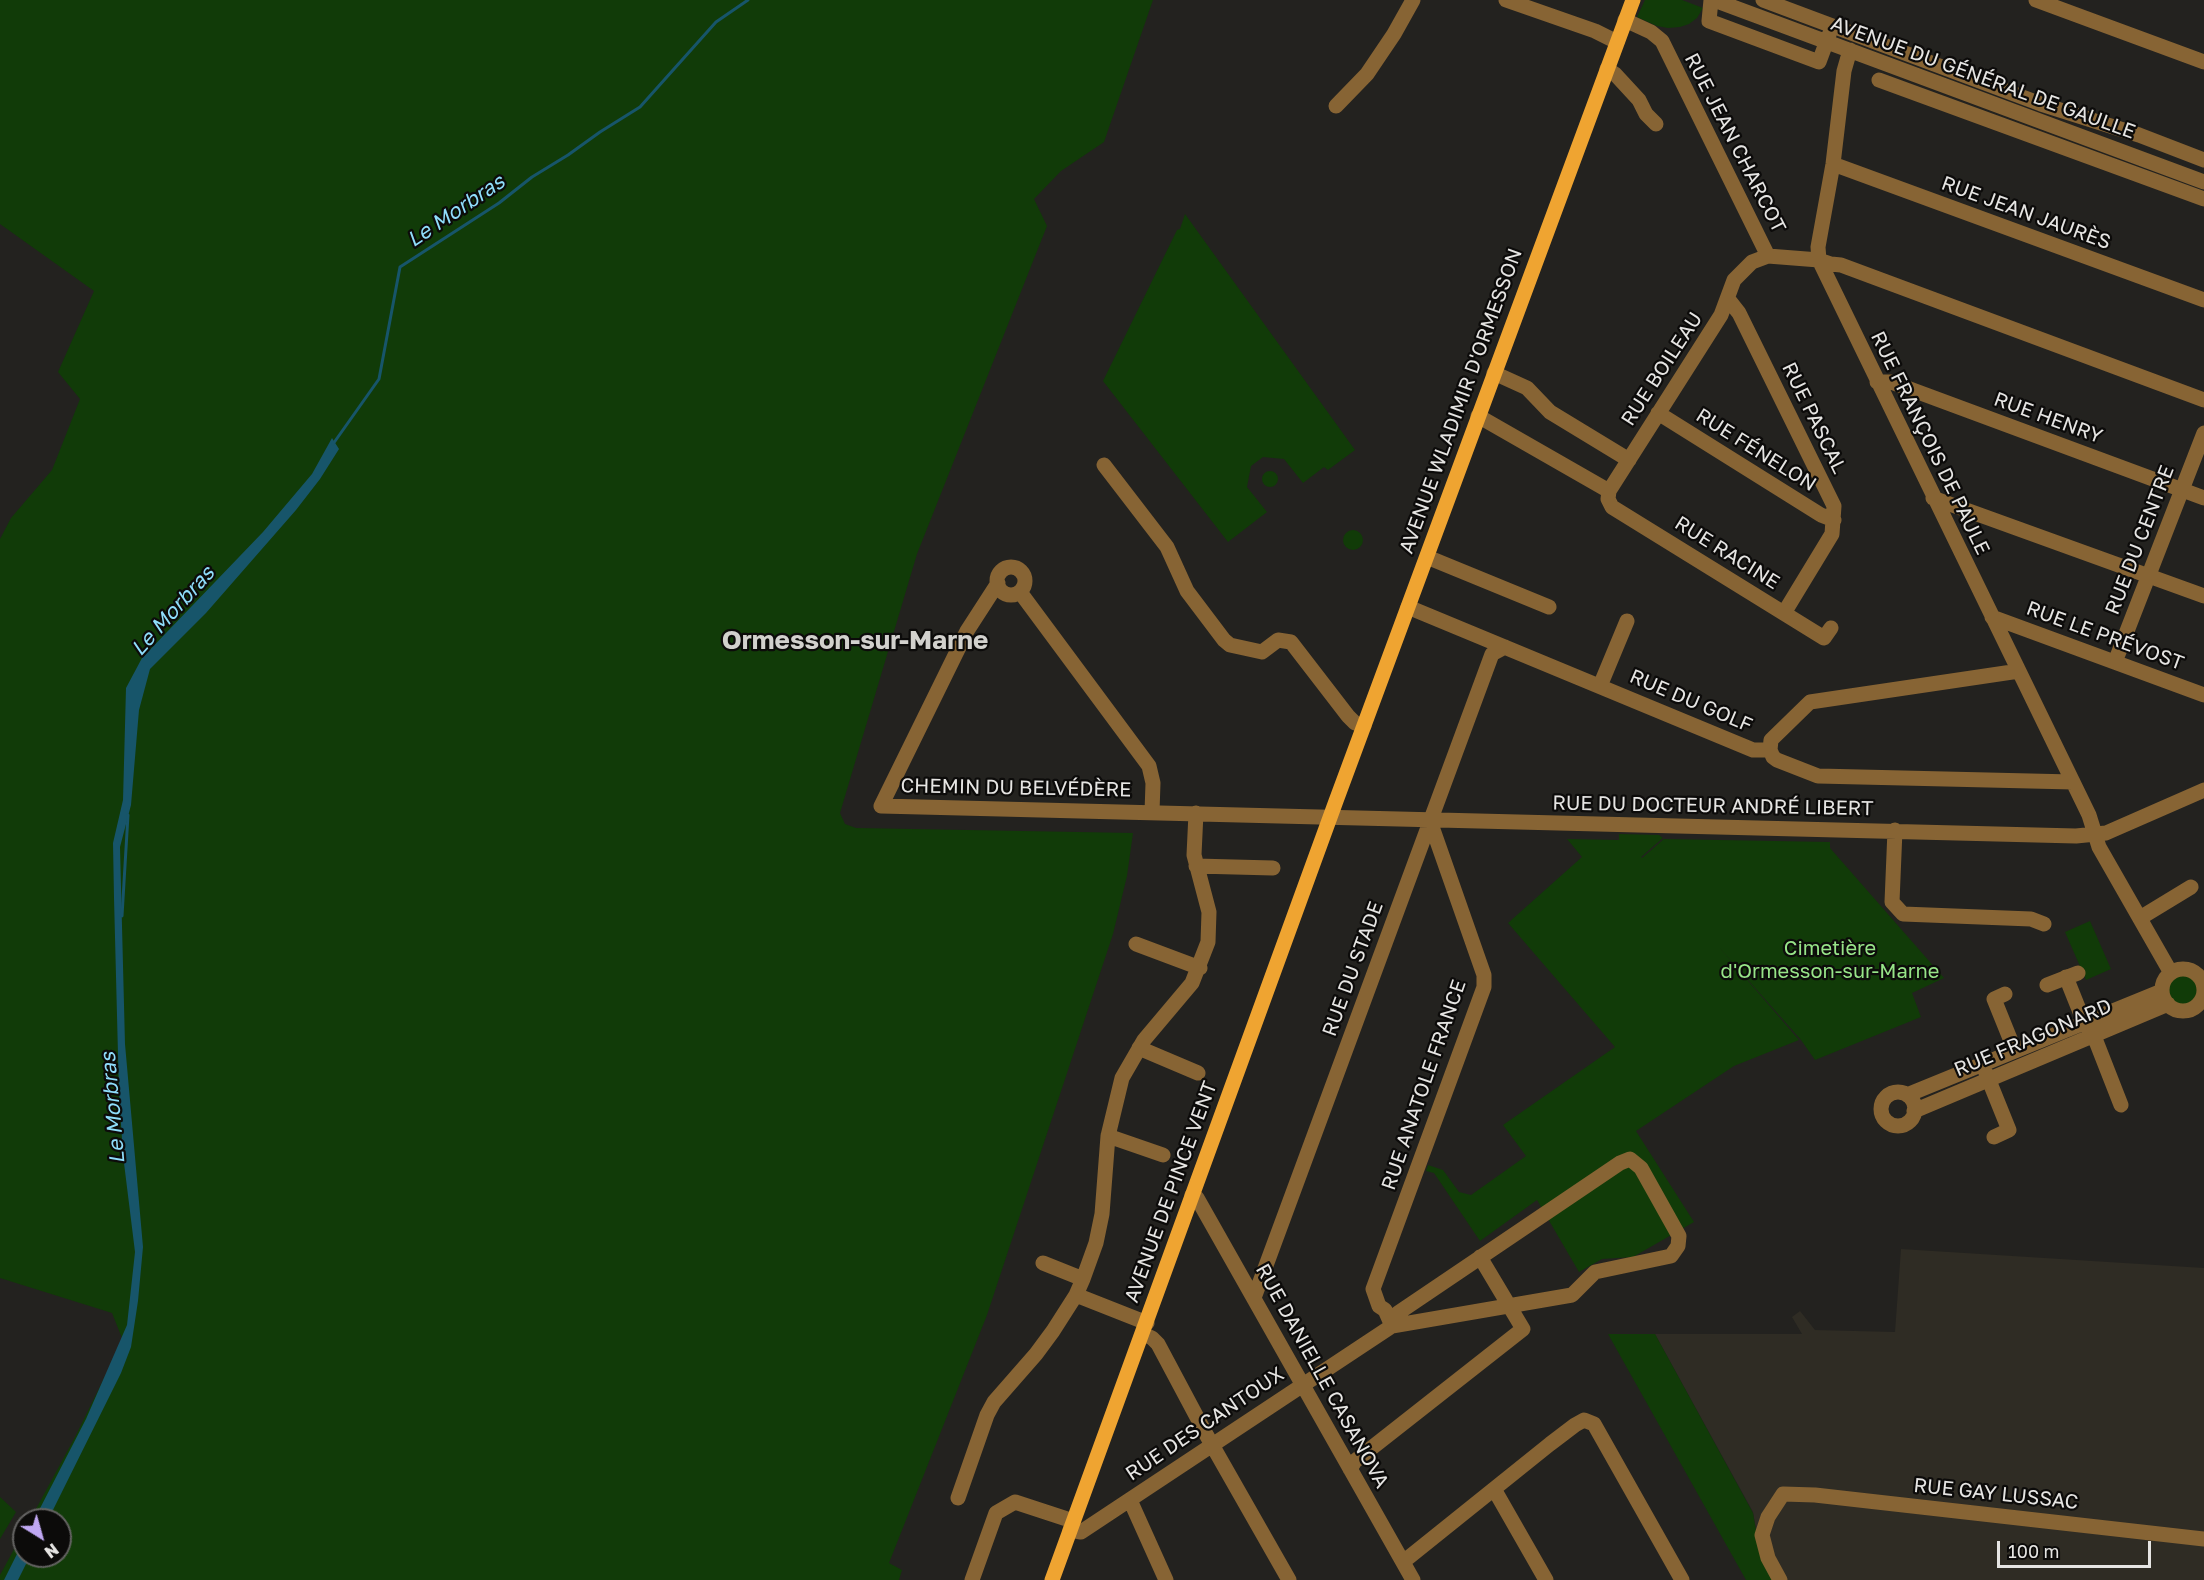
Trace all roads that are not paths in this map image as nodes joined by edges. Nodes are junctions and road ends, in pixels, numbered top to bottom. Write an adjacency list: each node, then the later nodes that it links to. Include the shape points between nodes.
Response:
1 (1413, 0): 19 (street, via 1366,74)
2 (1506, 0): 9 (street)
3 (1633, 0): 7 (main road, AVENUE WLADIMIR D'ORMESSON)
4 (1712, 0): 10 (street, AVENUE DU GÉNÉRAL DE GAULLE); 10 (street, via 1709,21 1819,62)
5 (1763, 0): 8 (street)
6 (2036, 0): 13 (street)
7 (1625, 20): 9 (main road, AVENUE WLADIMIR D'ORMESSON); 27 (street, RUE JEAN CHARCOT, via 1662,41)
8 (1832, 25): 10 (street); 12 (street)
9 (1617, 42): 14 (main road, AVENUE WLADIMIR D'ORMESSON)
10 (1827, 42): 11 (street, AVENUE DU GÉNÉRAL DE GAULLE)
11 (1850, 50): 15 (street, AVENUE DU GÉNÉRAL DE GAULLE); 24 (street, RUE FRANÇOIS DE PAULE)
12 (1928, 60): 15 (street); 18 (street)
13 (2204, 62)
14 (1607, 69): 21 (street, via 1639,100); 31 (main road, AVENUE WLADIMIR D'ORMESSON)
15 (1922, 76): 17 (street); 20 (street, AVENUE DU GÉNÉRAL DE GAULLE)
16 (1879, 80): 17 (street)
17 (1915, 93): 22 (street)
18 (2041, 104): 20 (street); 23 (street)
19 (1336, 106)
20 (2035, 119): 22 (street); 25 (street, AVENUE DU GÉNÉRAL DE GAULLE)
21 (1656, 124)
22 (2029, 136): 26 (street)
23 (2204, 160)
24 (1833, 164): 28 (street, RUE FRANÇOIS DE PAULE); 30 (street, RUE JEAN JAURÈS)
25 (2204, 182)
26 (2204, 199)
27 (1768, 256): 28 (street, RUE JEAN CHARCOT); 29 (street, via 1752,262 1740,273 1729,289)
28 (1819, 260): 32 (street, RUE FRANÇOIS DE PAULE); 33 (street, RUE JEAN CHARCOT)
29 (1728, 299): 34 (street, RUE BOILEAU); 43 (street, RUE PASCAL, via 1739,313 1834,506)
30 (2204, 300)
31 (1494, 373): 35 (main road, AVENUE WLADIMIR D'ORMESSON); 37 (street, via 1527,388 1550,412)
32 (1877, 382): 39 (street, RUE HENRY, via 1891,382); 41 (street, RUE FRANÇOIS DE PAULE)
33 (2204, 400)
34 (1658, 413): 37 (street, RUE BOILEAU); 43 (street, RUE FÉNELON)
35 (1478, 416): 40 (street, RUE RACINE); 44 (main road, AVENUE WLADIMIR D'ORMESSON)
36 (2204, 434): 39 (street, RUE DU CENTRE)
37 (1629, 460): 40 (street)
38 (1104, 465): 60 (street, via 1167,548 1186,591 1224,640 1262,652 1278,640 1291,642 1348,716)
39 (2183, 490): 42 (street, RUE HENRY); 45 (street, RUE DU CENTRE)
40 (1609, 491): 51 (street, RUE RACINE, via 1612,507)
41 (1934, 498): 45 (street); 52 (street, RUE FRANÇOIS DE PAULE)
42 (2204, 498)
43 (1834, 520): 51 (street, via 1832,534)
44 (1427, 556): 49 (main road, AVENUE WLADIMIR D'ORMESSON); 50 (street)
45 (2149, 576): 48 (street); 56 (street, RUE DU CENTRE)
46 (998, 583): 47 (street, via 1006,594); 47 (street, via 1005,568 1020,570 1025,583); 64 (street, CHEMIN DU BELVÉDÈRE, via 967,631 881,806)
47 (1020, 592): 64 (street, via 1149,766 1154,783)
48 (2204, 596)
49 (1408, 607): 55 (street, RUE DU GOLF, via 1486,639); 60 (main road, AVENUE WLADIMIR D'ORMESSON)
50 (1549, 607)
51 (1784, 613): 54 (street, RUE RACINE, via 1824,638)
52 (1992, 617): 56 (street, RUE LE PRÉVOST); 57 (street, RUE FRANÇOIS DE PAULE)
53 (1627, 621): 58 (street)
54 (1831, 628)
55 (1499, 651): 58 (street, RUE DU GOLF); 67 (street, RUE DU STADE)
56 (2115, 662): 59 (street, RUE LE PRÉVOST)
57 (2019, 671): 61 (street, via 1810,702 1771,740); 62 (street, RUE FRANÇOIS DE PAULE)
58 (1600, 686): 61 (street, RUE DU GOLF, via 1753,750)
59 (2204, 695)
60 (1364, 726): 66 (main road, AVENUE WLADIMIR D'ORMESSON)
61 (1770, 750): 62 (street, RUE DU GOLF, via 1777,759 1818,776)
62 (2073, 782): 69 (street, RUE FRANÇOIS DE PAULE)
63 (2204, 790): 69 (street)
64 (1152, 812): 65 (street, CHEMIN DU BELVÉDÈRE)
65 (1196, 813): 66 (street, CHEMIN DU BELVÉDÈRE); 70 (street)
66 (1330, 818): 67 (street, RUE DU DOCTEUR ANDRÉ LIBERT); 96 (main road, AVENUE DE PINCE VENT)
67 (1430, 821): 68 (street, RUE DU DOCTEUR ANDRÉ LIBERT); 101 (street, RUE DU STADE); 103 (street, RUE ANATOLE FRANCE, via 1484,975 1484,987 1373,1289)
68 (1895, 830): 69 (street, RUE DU DOCTEUR ANDRÉ LIBERT); 74 (street, via 1892,902 1903,914 2031,919)
69 (2095, 836): 73 (street, RUE FRANÇOIS DE PAULE)
70 (1196, 866): 71 (street); 76 (street, via 1209,912 1208,942)
71 (1274, 868)
72 (2191, 887): 73 (street)
73 (2140, 918): 77 (street, RUE FRANÇOIS DE PAULE)
74 (2044, 924)
75 (1136, 944): 76 (street)
76 (1200, 968): 85 (street)
77 (2171, 973): 78 (street, via 2184,969); 81 (street, via 2163,984)
78 (2202, 979): 82 (street)
79 (2047, 985): 83 (street, via 2072,975)
80 (2005, 994): 86 (street, via 1994,999)
81 (2165, 998): 82 (street, via 2173,1008); 83 (street, RUE FRAGONARD); 84 (street, RUE FRAGONARD)
82 (2200, 1011)
83 (2084, 1022): 84 (street); 86 (street, RUE FRAGONARD)
84 (2094, 1036): 89 (street, RUE FRAGONARD); 91 (street)
85 (1139, 1048): 88 (street); 93 (street, via 1122,1077)
86 (2015, 1051): 87 (street, RUE FRAGONARD)
87 (1982, 1064): 89 (street); 90 (street, RUE FRAGONARD)
88 (1198, 1073)
89 (1989, 1080): 92 (street, RUE FRAGONARD); 94 (street, via 2009,1130)
90 (1908, 1095): 92 (street); 92 (street, RUE FRAGONARD, via 1900,1092 1887,1096 1881,1112 1896,1125 1907,1122)
91 (2121, 1105)
92 (1914, 1111)
93 (1108, 1136): 95 (street); 99 (street, via 1102,1214)
94 (1994, 1137)
95 (1163, 1155)
96 (1192, 1195): 101 (street, RUE DANIELLE CASANOVA, via 1197,1197); 104 (main road, AVENUE DE PINCE VENT)
97 (1480, 1257): 102 (street); 102 (street, via 1620,1163 1630,1159 1641,1168 1679,1236 1671,1256 1595,1272 1572,1295); 103 (street, via 1398,1313)
98 (1040, 1263): 99 (street)
99 (1083, 1278): 100 (street)
100 (1076, 1295): 104 (street); 109 (street, via 1036,1354 994,1402 975,1442)
101 (1254, 1298): 105 (street, RUE DANIELLE CASANOVA)
102 (1509, 1306): 103 (street); 107 (street, via 1523,1329 1355,1461)
103 (1392, 1326): 105 (street, RUE DES CANTOUX)
104 (1145, 1329): 106 (street, via 1158,1344); 111 (main road, AVENUE DE PINCE VENT)
105 (1303, 1384): 106 (street, RUE DES CANTOUX); 107 (street, RUE DANIELLE CASANOVA)
106 (1212, 1445): 110 (street, RUE DES CANTOUX); 117 (street)
107 (1350, 1469): 113 (street, RUE DANIELLE CASANOVA)
108 (1494, 1489): 113 (street); 119 (street); 120 (street, via 1575,1425 1584,1420 1594,1424)
109 (958, 1498)
110 (1130, 1500): 111 (street, RUE DES CANTOUX, via 1081,1532); 116 (street)
111 (1072, 1525): 114 (street, via 1015,1502 996,1513); 115 (main road, AVENUE DE PINCE VENT)
112 (2204, 1539): 121 (street, RUE GAY LUSSAC, via 1783,1494 1762,1535)
113 (1403, 1562): 118 (street, RUE DANIELLE CASANOVA)
114 (972, 1580)
115 (1052, 1580)
116 (1166, 1580)
117 (1289, 1580)
118 (1413, 1580)
119 (1546, 1580)
120 (1682, 1580)
121 (1780, 1580)

